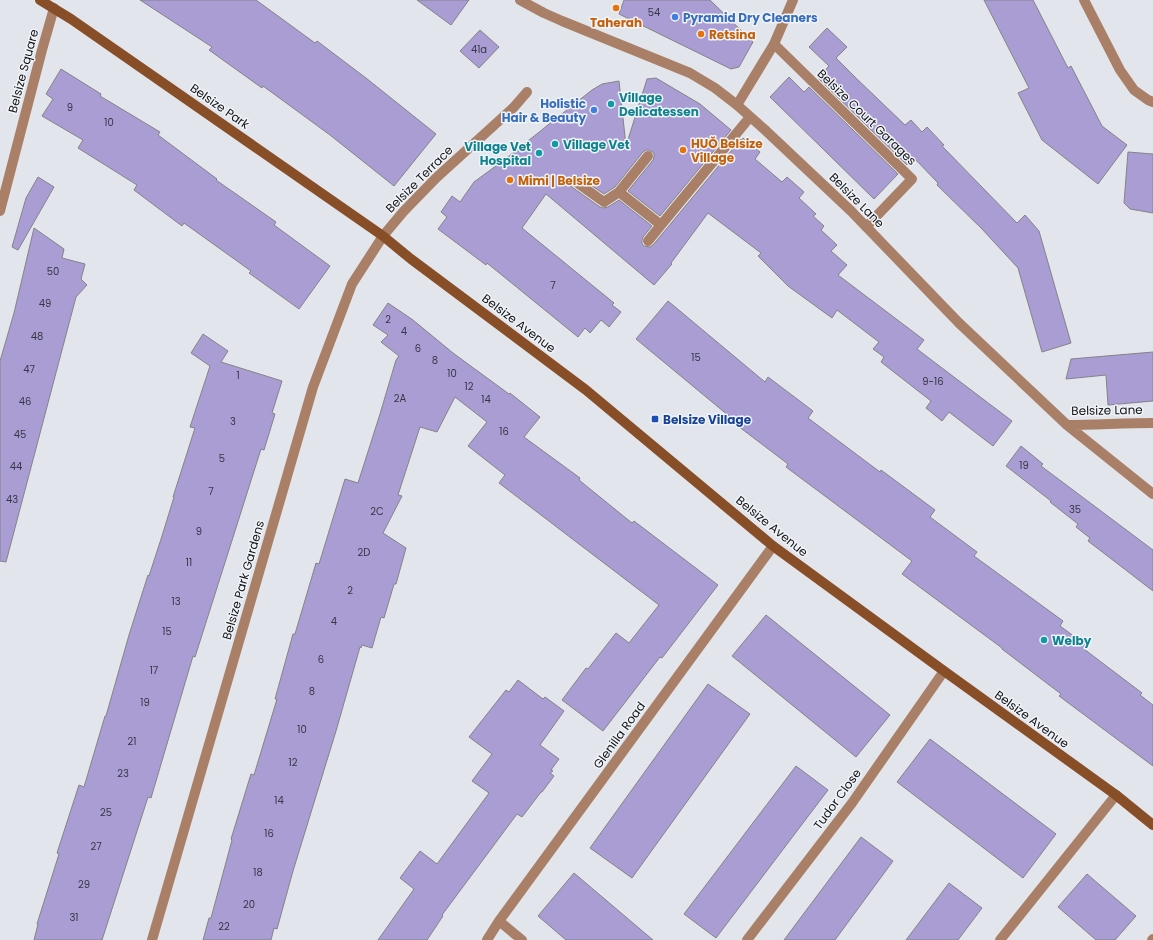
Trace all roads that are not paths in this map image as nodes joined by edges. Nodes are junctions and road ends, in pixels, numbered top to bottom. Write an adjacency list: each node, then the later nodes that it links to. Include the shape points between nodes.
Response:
1 (40, 0): 5 (street, Belsize Park)
2 (794, 0): 6 (street)
3 (1084, 0): 8 (street, via 1120,70 1134,90)
4 (525, 1): 9 (street, Belsize Lane, via 562,21 690,73)
5 (54, 8): 14 (street, Belsize Square); 17 (street, Belsize Park)
6 (774, 44): 9 (street); 16 (street, Belsize Court Garages, via 912,179)
7 (527, 92): 17 (street, Belsize Terrace, via 436,178)
8 (1153, 102)
9 (737, 105): 10 (street, Belsize Lane)
10 (750, 117): 15 (street); 16 (street, Belsize Lane)
11 (648, 156): 13 (street)
12 (576, 182): 13 (street, via 604,202)
13 (619, 192): 15 (street)
14 (0, 211)
15 (661, 225): 18 (street)
16 (866, 227): 20 (street, Belsize Lane, via 959,323)
17 (383, 236): 22 (street, Belsize Avenue, via 586,390); 27 (street, Belsize Park Gardens, via 352,284 313,387)
18 (648, 241)
19 (1153, 423): 20 (street, Belsize Lane)
20 (1067, 425): 21 (street)
21 (1153, 494)
22 (773, 546): 23 (street, Belsize Avenue); 26 (street, Glenilla Road)
23 (944, 671): 24 (street, Belsize Avenue); 30 (street, Tudor Close, via 852,803)
24 (1116, 795): 25 (street, Belsize Avenue); 31 (street)
25 (1153, 825)
26 (499, 921): 28 (street, Glenilla Road); 29 (street)
27 (152, 940)
28 (487, 940)
29 (522, 940)
30 (747, 940)
31 (1000, 940)

